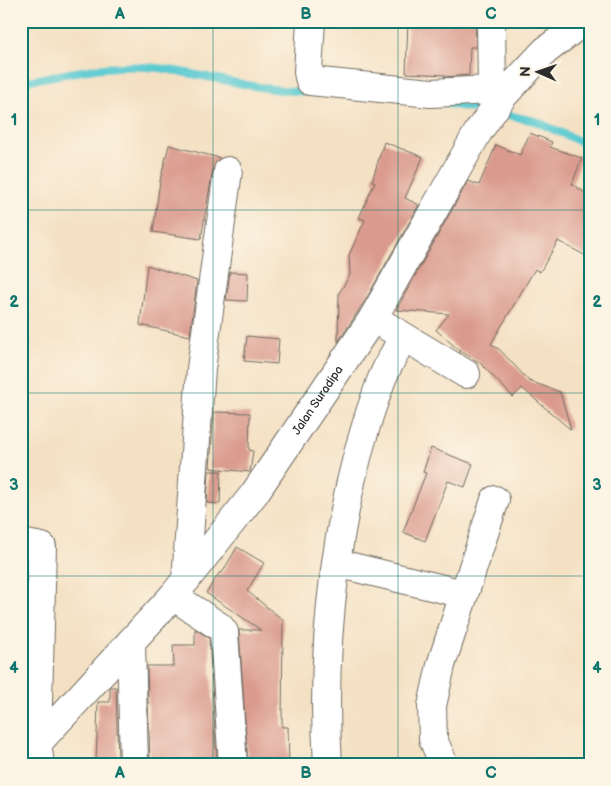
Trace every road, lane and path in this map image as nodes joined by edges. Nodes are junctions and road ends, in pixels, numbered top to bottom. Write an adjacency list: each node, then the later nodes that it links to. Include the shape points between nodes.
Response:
1 (311, 21): 4 (street, via 310,81 431,93)
2 (491, 21): 4 (street)
3 (578, 23): 4 (street, Jalan Suradipa)
4 (500, 90): 6 (street, Jalan Suradipa)
5 (228, 171): 12 (street, via 201,369)
6 (373, 318): 7 (street); 12 (street, Jalan Suradipa, via 254,494)
7 (403, 337): 8 (street); 11 (street, via 382,380 356,460)
8 (466, 374)
9 (495, 500): 13 (street)
10 (21, 543): 15 (street, via 42,547)
11 (336, 563): 13 (street); 18 (street, via 325,693)
12 (180, 588): 14 (street, Jalan Suradipa); 17 (street, via 224,632)
13 (464, 594): 19 (street, via 441,665 432,706 433,739)
14 (131, 642): 15 (street, Jalan Suradipa); 16 (street)
15 (33, 756)
16 (134, 765)
17 (233, 765)
18 (328, 765)
19 (444, 765)

